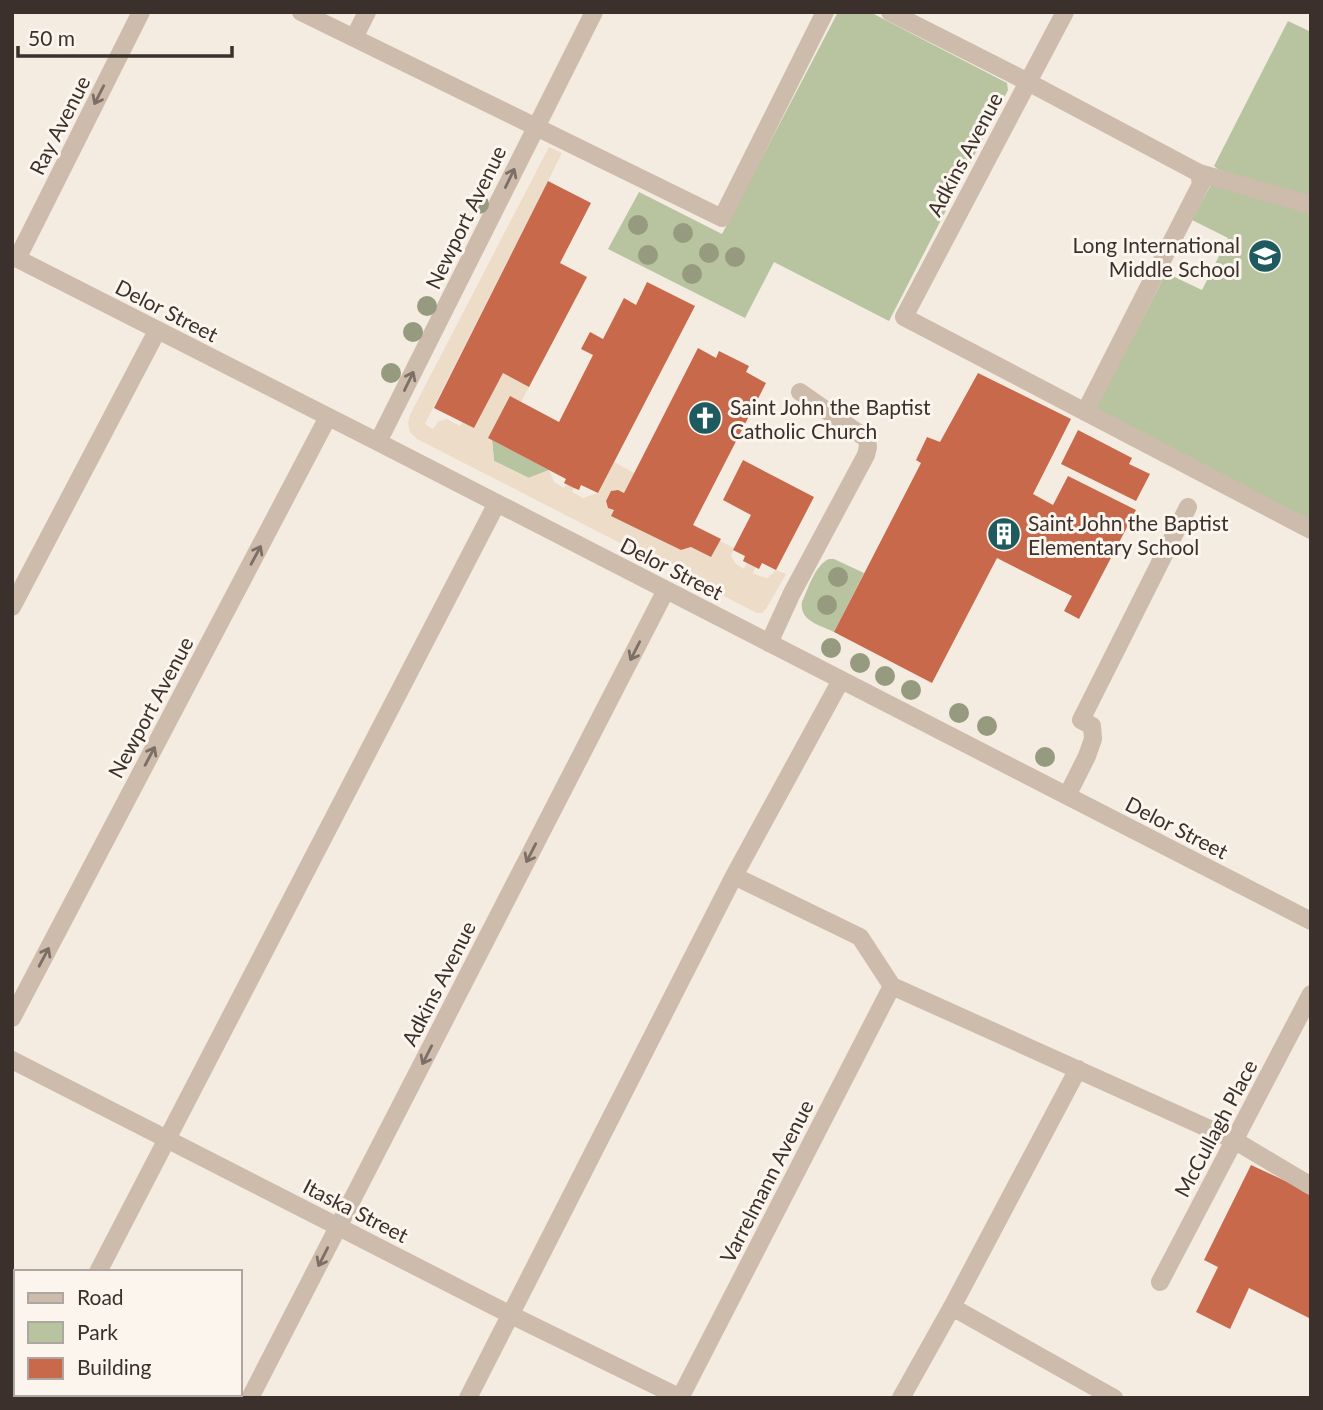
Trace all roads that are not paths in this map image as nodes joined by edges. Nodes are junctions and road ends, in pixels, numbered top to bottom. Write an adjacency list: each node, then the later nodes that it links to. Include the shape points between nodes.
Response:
1 (141, 12): 13 (street, Ray Avenue, one-way to 13)
2 (301, 12): 8 (street)
3 (367, 12): 8 (street)
4 (594, 12): 10 (street, Newport Avenue)
5 (825, 12): 10 (street, via 722,218)
6 (890, 12): 9 (street)
7 (1065, 12): 9 (street, Adkins Avenue)
8 (354, 38): 10 (street)
9 (1028, 82): 11 (street); 16 (street, Adkins Avenue, via 904,317)
10 (535, 128): 18 (street, Newport Avenue, one-way to 10)
11 (1199, 173): 12 (street); 16 (street, via 1201,184)
12 (1311, 205)
13 (15, 258): 14 (street, Delor Street)
14 (157, 331): 17 (street, Delor Street); 23 (street)
15 (800, 392): 24 (street, via 867,439 868,447)
16 (1085, 412): 21 (street)
17 (328, 416): 18 (street, Delor Street); 31 (street, Newport Avenue, one-way to 17)
18 (379, 442): 19 (street, Delor Street)
19 (497, 503): 22 (street, Delor Street); 34 (street)
20 (1188, 507): 26 (street, via 1081,720 1092,726 1093,739)
21 (1311, 530)
22 (666, 590): 24 (street, Delor Street); 37 (street, Adkins Avenue, one-way to 37)
23 (12, 607)
24 (769, 643): 25 (street, Delor Street)
25 (841, 680): 26 (street, Delor Street); 27 (street)
26 (1067, 796): 28 (street, Delor Street)
27 (734, 876): 29 (street, via 860,937); 41 (street)
28 (1311, 921)
29 (892, 986): 33 (street); 44 (street, Varrelmann Avenue)
30 (1311, 994): 35 (street, McCullagh Place)
31 (12, 1018)
32 (12, 1060): 34 (street, Itaska Street)
33 (1078, 1069): 35 (street); 40 (street)
34 (166, 1140): 37 (street, Itaska Street); 38 (street)
35 (1234, 1140): 36 (street); 39 (street, McCullagh Place)
36 (1311, 1186)
37 (338, 1227): 41 (street, Itaska Street); 42 (street, Adkins Avenue, one-way to 42)
38 (98, 1270)
39 (1160, 1282)
40 (952, 1307): 45 (street); 46 (street)
41 (511, 1315): 43 (street); 44 (street, Itaska Street)
42 (250, 1398)
43 (468, 1398)
44 (681, 1398)
45 (901, 1398)
46 (1114, 1398)

